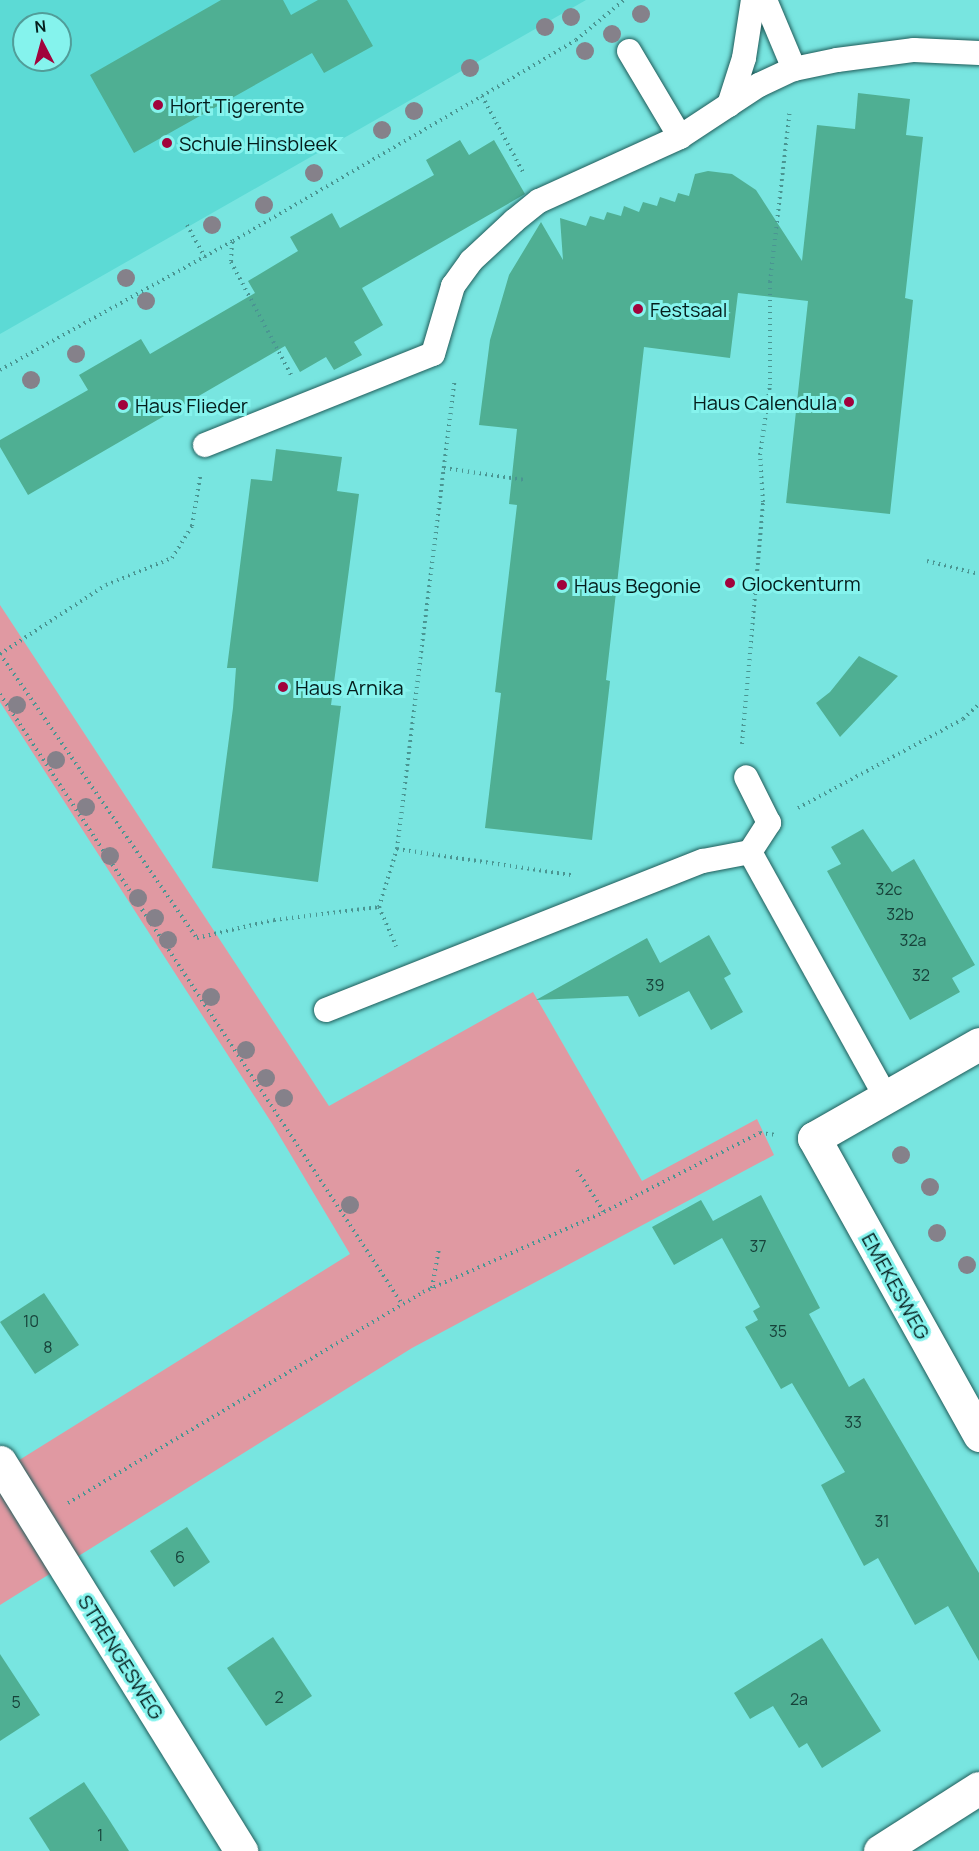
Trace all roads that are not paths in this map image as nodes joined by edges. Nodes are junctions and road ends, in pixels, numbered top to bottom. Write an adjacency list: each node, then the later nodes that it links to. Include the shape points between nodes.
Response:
1 (753, 0): 6 (lane, via 744,58)
2 (765, 0): 5 (lane)
3 (629, 51): 7 (lane)
4 (979, 52): 5 (lane, via 914,50)
5 (794, 69): 6 (lane)
6 (729, 105): 7 (lane)
7 (680, 137): 8 (lane, via 539,201 471,261 453,286 433,354)
8 (205, 445)
9 (746, 777): 10 (lane, via 769,823)
10 (750, 852): 11 (lane, via 703,861); 13 (lane)
11 (326, 1010)
12 (979, 1044): 13 (street)
13 (886, 1097): 14 (street, EMEKESWEG, via 814,1138)
14 (979, 1435)
15 (0, 1462): 17 (street, STRENGESWEG)
16 (979, 1788): 18 (street)
17 (241, 1851)
18 (880, 1851)

